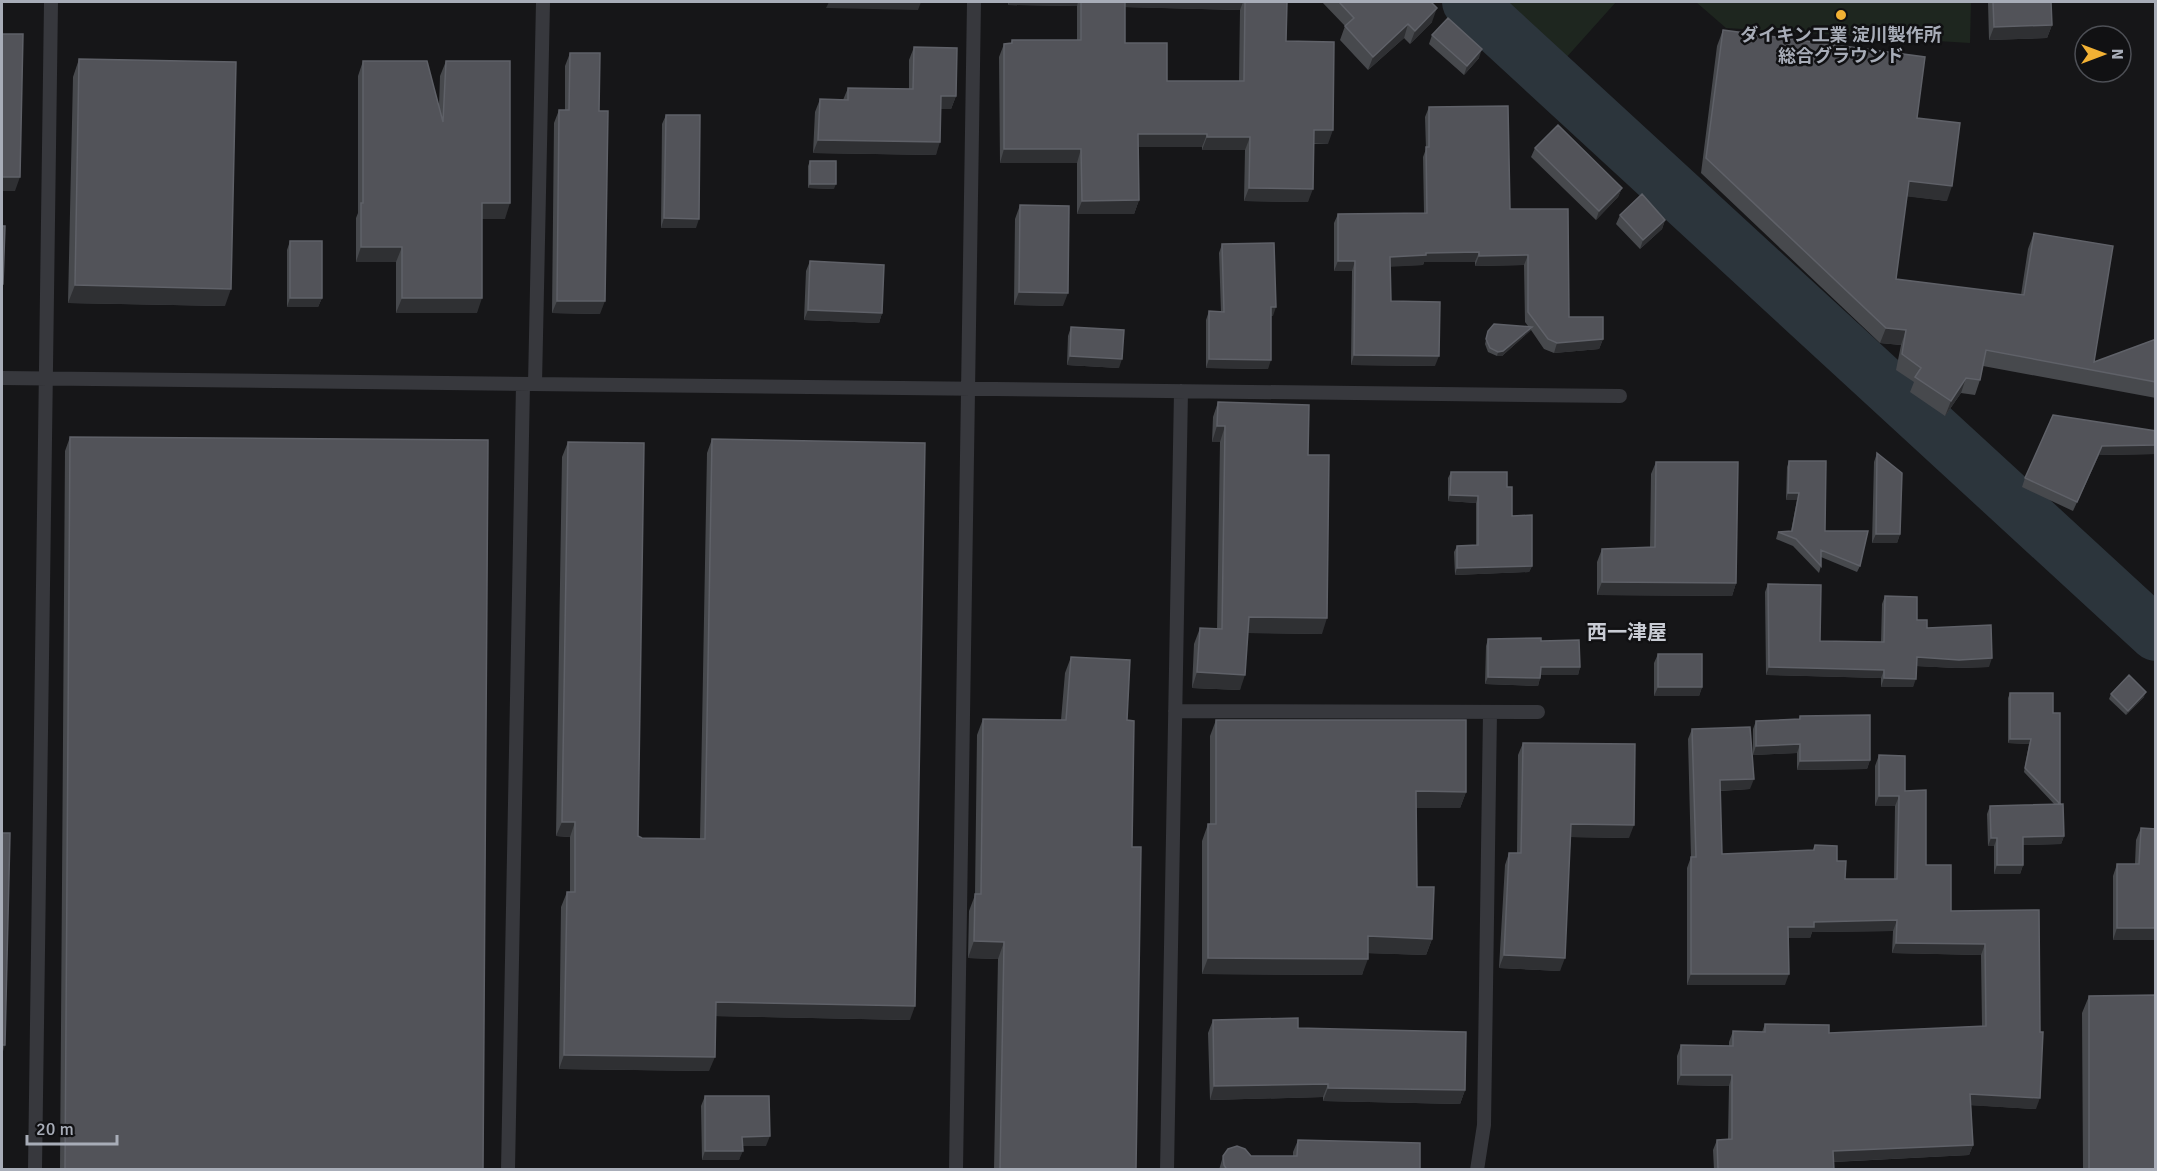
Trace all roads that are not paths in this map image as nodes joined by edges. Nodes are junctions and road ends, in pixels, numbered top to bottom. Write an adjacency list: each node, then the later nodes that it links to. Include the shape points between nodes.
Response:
1 (51, 2): 5 (lane)
2 (543, 2): 6 (lane)
3 (974, 2): 7 (lane)
4 (2, 378): 5 (lane)
5 (46, 378): 6 (lane); 13 (lane)
6 (529, 384): 7 (lane); 14 (lane)
7 (968, 389): 8 (lane); 15 (lane)
8 (1181, 391): 9 (lane); 10 (lane)
9 (1620, 396)
10 (1175, 711): 11 (lane); 16 (lane)
11 (1490, 712): 12 (lane); 17 (lane, via 1484,1125)
12 (1538, 712)
13 (35, 1170)
14 (508, 1170)
15 (956, 1170)
16 (1167, 1170)
17 (1477, 1170)

